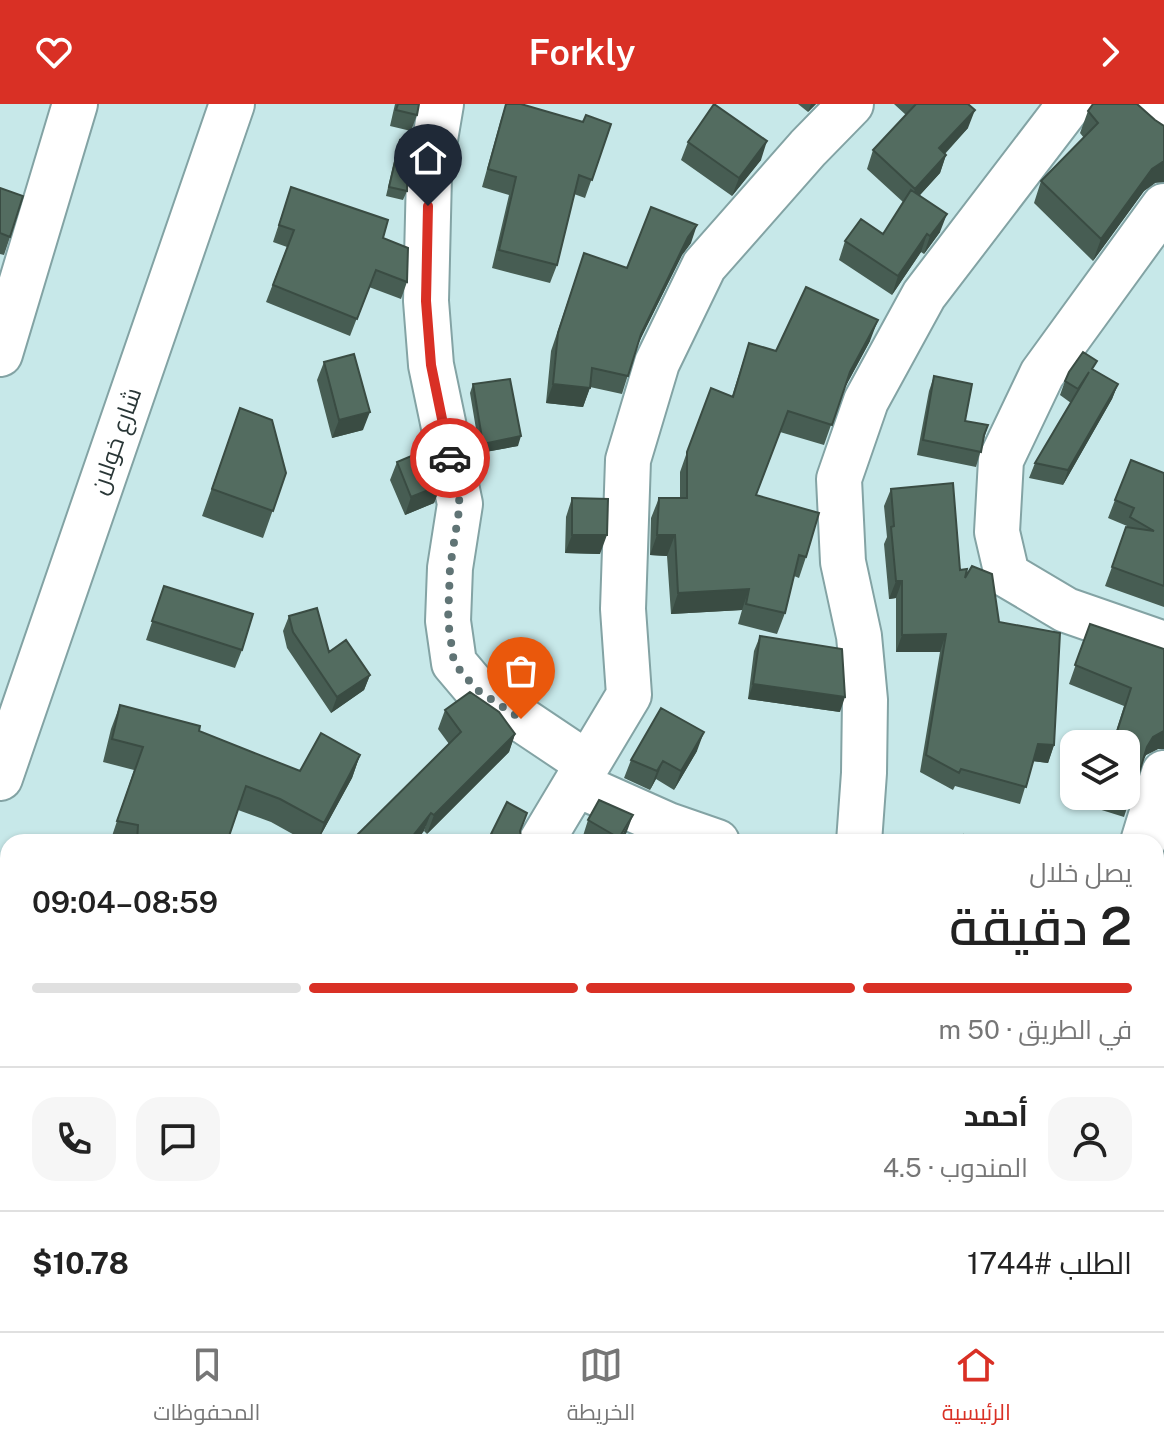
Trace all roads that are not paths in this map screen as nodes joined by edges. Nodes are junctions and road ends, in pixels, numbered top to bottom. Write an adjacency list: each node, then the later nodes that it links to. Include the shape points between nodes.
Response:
1 (75, 104): 9 (street)
2 (232, 104): 13 (street, شارع خولان)
3 (441, 104): 12 (street, via 429,175 426,301 431,365 460,504 450,568 448,621 454,663 476,689)
4 (851, 104): 12 (street, via 704,266 657,363 628,460 623,609 629,695)
5 (1070, 104): 16 (street, via 924,295 866,401 839,479 843,562 859,636 865,700)
6 (1143, 104): 7 (street)
7 (1164, 124)
8 (1164, 206): 10 (street, via 1042,374 1001,460 997,532 1007,575 1066,610)
9 (0, 354)
10 (1164, 644)
11 (1164, 773): 17 (street)
12 (582, 774): 14 (street); 15 (street, via 668,825)
13 (0, 778)
14 (546, 834)
15 (694, 834)
16 (860, 834)
17 (1145, 834)

